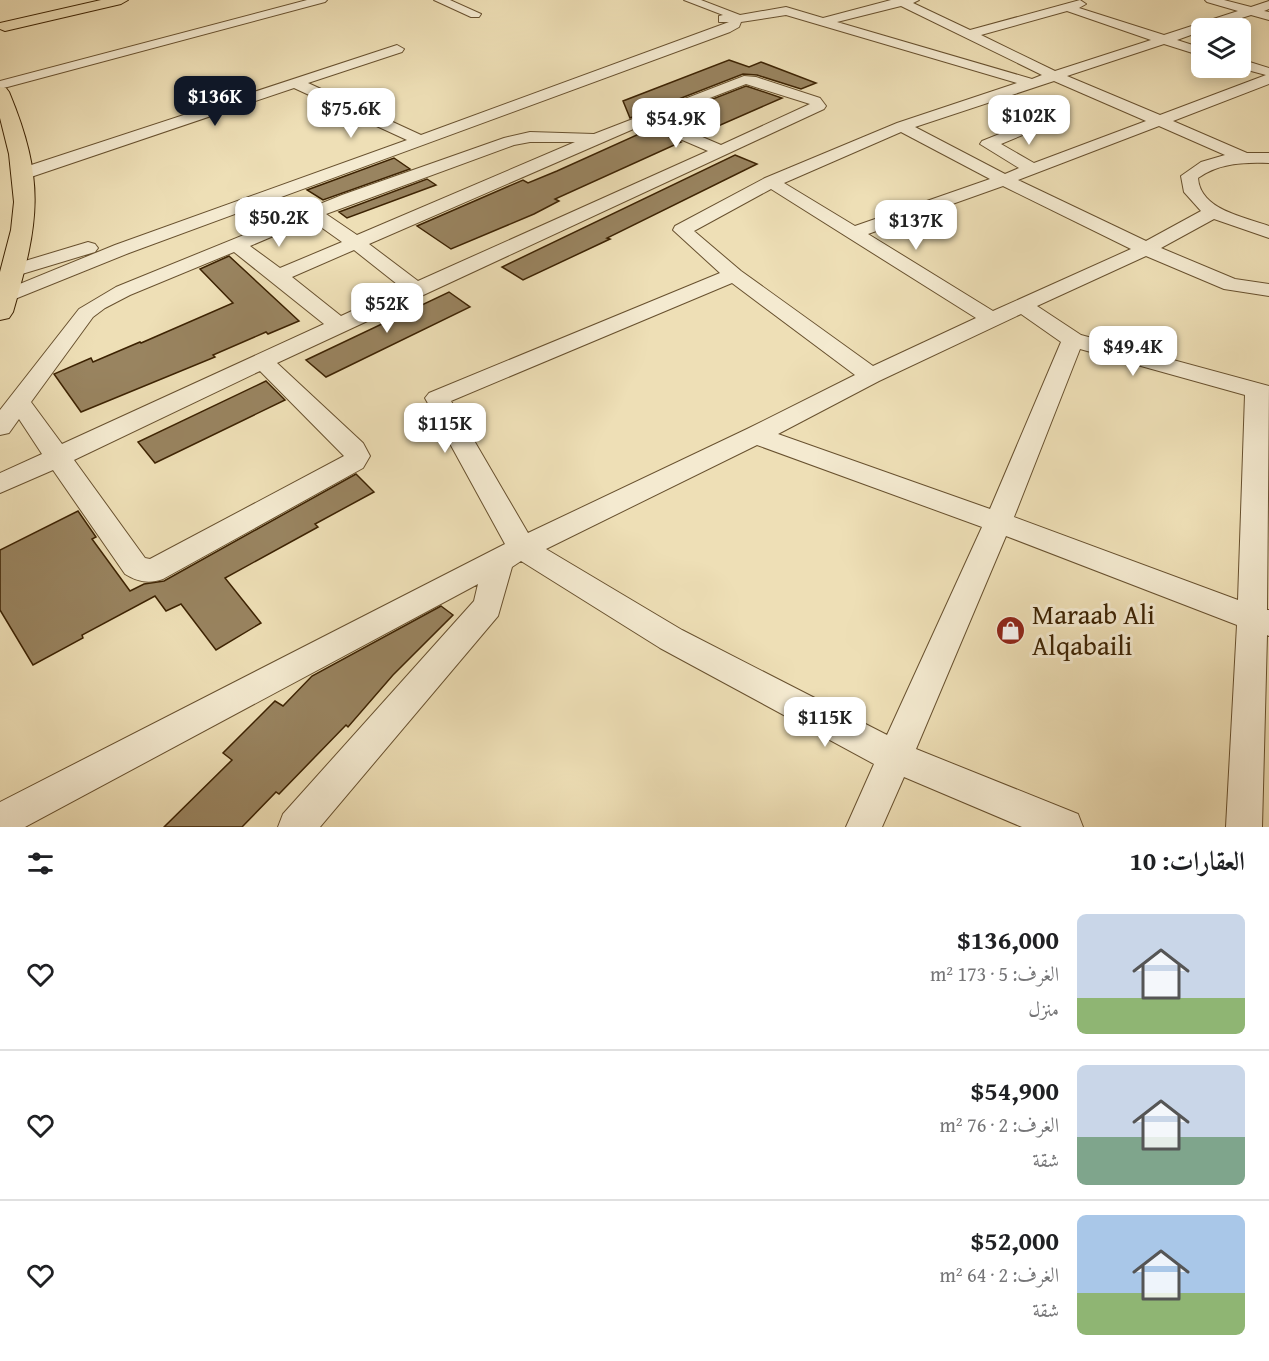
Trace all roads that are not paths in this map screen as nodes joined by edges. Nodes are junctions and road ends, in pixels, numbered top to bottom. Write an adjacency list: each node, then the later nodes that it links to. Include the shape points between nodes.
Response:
1 (122, 0): 19 (main road)
2 (321, 0): 30 (street)
3 (440, 0): 15 (street)
4 (674, 0): 17 (street)
5 (690, 0): 17 (street)
6 (785, 0): 17 (street, via 756,5)
7 (1094, 0): 12 (street)
8 (1210, 0): 14 (street)
9 (904, 1): 13 (street); 20 (street)
10 (846, 2): 13 (street)
11 (1269, 5): 14 (street)
12 (1065, 7): 20 (street); 21 (street)
13 (875, 9): 18 (street)
14 (1251, 11): 16 (street); 21 (street)
15 (475, 14)
16 (1269, 16)
17 (730, 18): 18 (street, via 781,10); 36 (street, via 735,24 726,29)
18 (822, 22): 29 (street)
19 (4, 30)
20 (968, 35): 26 (street)
21 (1162, 40): 23 (street); 26 (street)
22 (397, 49): 28 (street)
23 (1191, 49)
24 (1251, 66): 25 (street)
25 (1269, 72)
26 (1053, 75): 29 (street); 33 (street)
27 (1269, 80): 33 (street)
28 (294, 83): 36 (street); 42 (street)
29 (1031, 83): 35 (street)
30 (0, 85)
31 (0, 92): 42 (main road, via 13,123)
32 (645, 118): 37 (street); 38 (street); 38 (street, via 747,80 815,101 819,106)
33 (1159, 119): 39 (street); 41 (street)
34 (1039, 123): 41 (street, via 988,144)
35 (902, 126): 43 (street); 44 (street)
36 (417, 138): 52 (street); 57 (street, via 122,249)
37 (598, 138): 46 (street, via 510,141); 49 (street)
38 (720, 150): 55 (street)
39 (1243, 157): 40 (street); 45 (street, via 1200,167 1189,176 1188,186 1196,198)
40 (1269, 158)
41 (1034, 169): 43 (street)
42 (22, 174): 52 (main road, via 24,218)
43 (1004, 180): 48 (street); 51 (street)
44 (771, 182): 48 (street); 53 (street, via 682,230)
45 (1213, 212): 47 (street); 51 (street)
46 (314, 214): 49 (street); 50 (street)
47 (1269, 232)
48 (854, 233): 59 (street)
49 (356, 243): 54 (street); 55 (street)
50 (236, 245): 54 (street); 65 (street, via 98,304 86,313)
51 (1146, 249): 56 (street, via 1231,285); 58 (street)
52 (12, 271): 57 (main road)
53 (734, 275): 63 (street); 71 (street, via 437,398)
54 (278, 276): 60 (street)
55 (416, 289): 60 (street)
56 (1269, 290)
57 (2, 304)
58 (1022, 305): 59 (street); 61 (street)
59 (992, 319): 63 (street)
60 (339, 325): 62 (street)
61 (1073, 340): 64 (street); 70 (street)
62 (262, 361): 68 (street); 68 (street, via 354,449 354,462 153,571 135,566)
63 (871, 376): 67 (street)
64 (1263, 392): 72 (street)
65 (19, 402): 66 (street); 68 (street)
66 (0, 427)
67 (756, 435): 70 (street); 71 (street)
68 (58, 457): 69 (street)
69 (0, 484)
70 (998, 522): 72 (street); 73 (street)
71 (511, 554): 73 (street); 74 (street); 75 (street, via 487,607)
72 (1261, 620): 78 (street)
73 (895, 757): 76 (street); 77 (street)
74 (0, 821)
75 (296, 827)
76 (864, 827)
77 (1065, 827)
78 (1244, 827)

